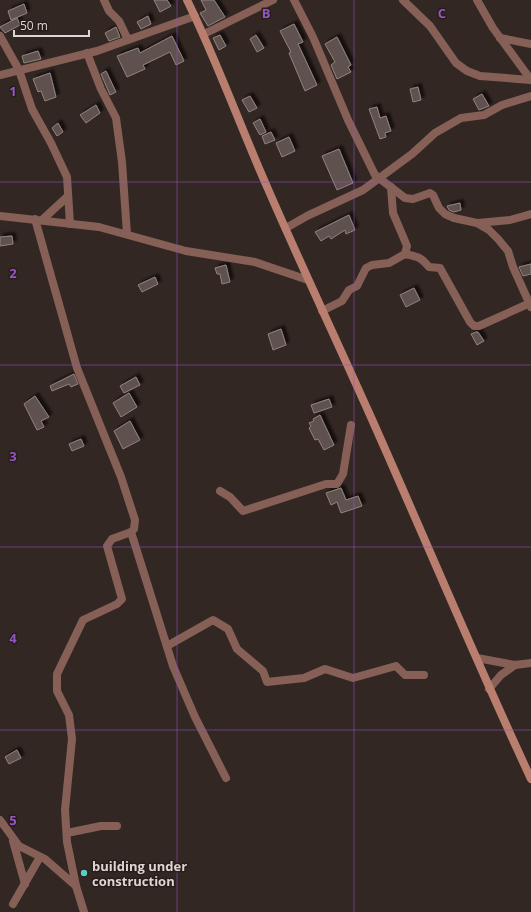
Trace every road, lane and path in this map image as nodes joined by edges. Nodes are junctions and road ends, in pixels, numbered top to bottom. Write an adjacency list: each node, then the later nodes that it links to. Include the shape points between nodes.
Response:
1 (104, 0): 11 (street, via 109,11 119,21)
2 (187, 0): 7 (main road)
3 (273, 0): 8 (street)
4 (294, 0): 18 (street, via 326,64 348,120)
5 (403, 0): 16 (street, via 430,26 456,62 467,71 480,76)
6 (478, 0): 10 (street)
7 (195, 16): 8 (main road); 11 (street)
8 (204, 34): 26 (main road)
9 (0, 36): 14 (street)
10 (500, 38): 12 (street); 16 (street)
11 (128, 40): 13 (street)
12 (531, 44)
13 (87, 53): 14 (street); 27 (street, via 116,118)
14 (19, 70): 15 (street); 20 (street, via 32,109 67,177)
15 (0, 75)
16 (531, 80)
17 (531, 96): 18 (street, via 484,115 461,118 435,133 412,154)
18 (378, 178): 19 (street); 26 (street, via 363,190)
19 (391, 187): 25 (street, via 405,198 413,199 430,193 445,214); 28 (street, via 393,212 407,246)
20 (67, 197): 23 (street); 24 (street)
21 (531, 214): 25 (street, via 510,220)
22 (0, 216): 23 (street)
23 (38, 220): 24 (street); 34 (street, via 77,368 121,477 135,520)
24 (70, 224): 27 (street, via 99,227)
25 (477, 224): 30 (street, via 489,230 508,251)
26 (286, 228): 29 (main road)
27 (127, 234): 29 (street, via 186,251 255,262)
28 (405, 254): 30 (street, via 415,254 428,267 440,268 474,326); 31 (street, via 389,263 372,264 366,268 357,286 349,290 342,301)
29 (308, 280): 31 (main road)
30 (531, 305)
31 (322, 311): 36 (main road)
32 (351, 425): 33 (street, via 343,474 337,484 326,484 243,511 230,497)
33 (220, 491)
34 (131, 532): 35 (street); 45 (street, via 112,539 107,546 122,599 117,604 83,620 57,674 57,691 69,715 72,739 65,810)
35 (166, 646): 39 (street, via 213,620 228,629 236,649 263,671 267,682 304,678 325,669 352,678 396,666 405,675); 41 (street, via 195,716)
36 (477, 658): 38 (street); 40 (main road)
37 (531, 663): 38 (street)
38 (515, 665): 40 (street, via 501,675)
39 (424, 675)
40 (489, 689): 42 (main road)
41 (226, 778)
42 (531, 779)
43 (0, 820): 46 (street)
44 (117, 826): 45 (street, via 101,826)
45 (67, 833): 49 (street)
46 (12, 838): 47 (street, via 26,851); 48 (street)
47 (40, 857): 48 (street); 49 (street)
48 (25, 884): 50 (street)
49 (76, 886): 51 (street)
50 (13, 904)
51 (84, 912)

